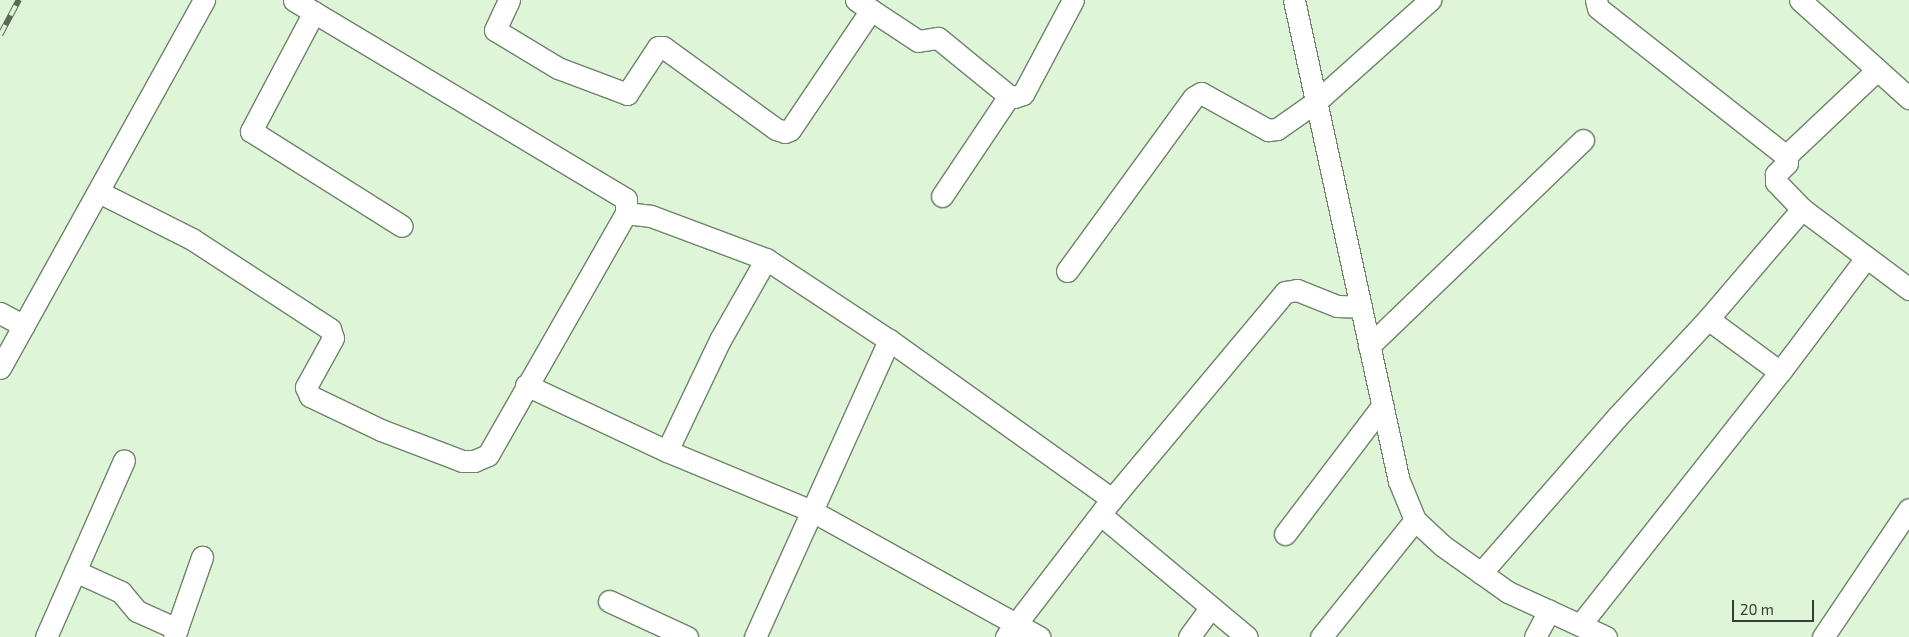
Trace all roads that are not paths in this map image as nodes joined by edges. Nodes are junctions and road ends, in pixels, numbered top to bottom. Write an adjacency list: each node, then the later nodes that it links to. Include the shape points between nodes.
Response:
1 (204, 0): 17 (street)
2 (294, 0): 10 (street)
3 (509, 0): 9 (street, via 495,30 558,68 627,94 658,47 663,47 776,129 785,132 790,130)
4 (1074, 0): 12 (street, via 1023,94)
5 (1294, 0): 14 (street)
6 (1430, 0): 14 (street)
7 (1596, 0): 16 (street, via 1598,8)
8 (1800, 0): 11 (street)
9 (863, 5): 12 (street, via 918,41 938,38)
10 (314, 12): 20 (street, via 623,194); 21 (street, via 251,131)
11 (1877, 70): 13 (street); 16 (street)
12 (1009, 96): 18 (street)
13 (1909, 98)
14 (1317, 102): 24 (street, via 1273,130 1201,93 1194,97); 26 (street)
15 (1583, 140): 31 (street)
16 (1786, 156): 19 (street, via 1787,163 1775,179)
17 (99, 192): 29 (street); 34 (street, via 192,240 330,329 333,338 306,387 308,392 381,430 462,461 482,460 488,455)
18 (942, 196)
19 (1802, 209): 23 (street); 28 (street)
20 (626, 213): 22 (street, via 652,216); 34 (street)
21 (402, 226)
22 (766, 259): 30 (street); 36 (street, via 720,340)
23 (1865, 259): 25 (street); 33 (street)
24 (1067, 271)
25 (1909, 289)
26 (1361, 307): 31 (street); 38 (street, via 1336,306 1297,290 1285,292)
27 (0, 313): 29 (street)
28 (1708, 319): 33 (street); 45 (street, via 1617,417)
29 (24, 326): 32 (street)
30 (889, 340): 38 (street); 40 (street)
31 (1369, 346): 35 (street)
32 (0, 368)
33 (1780, 372): 49 (street)
34 (526, 385): 36 (street)
35 (1382, 406): 41 (street, via 1399,481); 42 (street)
36 (667, 451): 40 (street)
37 (124, 460): 44 (street)
38 (1106, 507): 47 (street); 50 (street)
39 (1909, 509): 61 (street)
40 (812, 511): 50 (street); 54 (street)
41 (1415, 520): 45 (street, via 1443,546); 58 (street)
42 (1285, 534)
43 (202, 556): 51 (street)
44 (75, 571): 51 (street, via 121,592 137,611); 52 (street)
45 (1482, 573): 48 (street, via 1508,592)
46 (609, 601): 53 (street)
47 (1211, 607): 56 (street); 57 (street)
48 (1549, 611): 49 (street); 59 (street)
49 (1580, 625): 60 (street)
50 (1011, 630): 55 (street)
51 (175, 633)
52 (46, 637)
53 (687, 637)
54 (756, 637)
55 (1039, 637)
56 (1189, 637)
57 (1247, 637)
58 (1321, 637)
59 (1535, 637)
60 (1606, 637)
61 (1823, 637)

